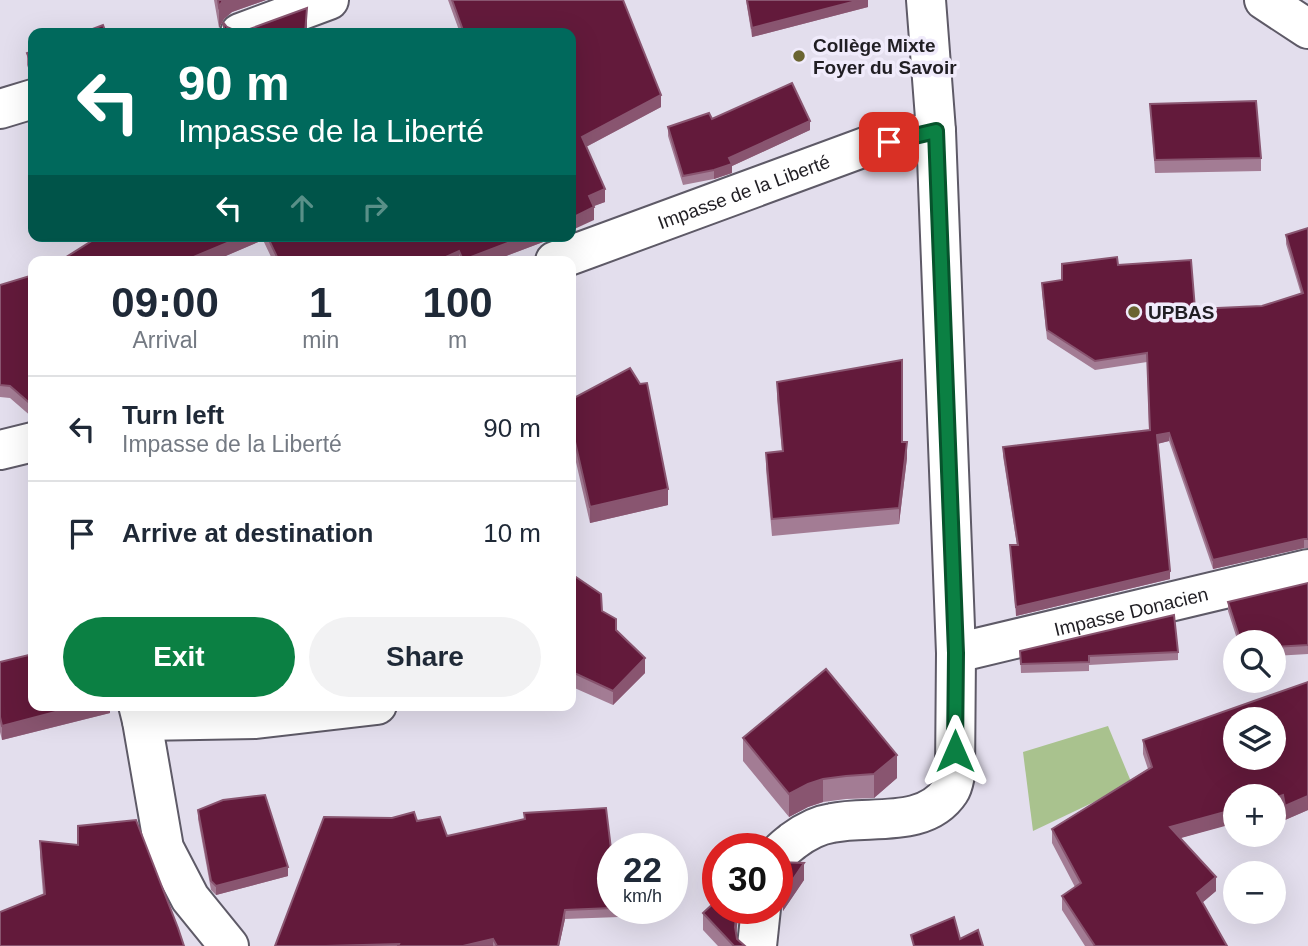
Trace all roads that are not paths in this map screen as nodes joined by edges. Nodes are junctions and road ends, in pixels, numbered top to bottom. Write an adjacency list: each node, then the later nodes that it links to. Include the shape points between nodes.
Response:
1 (329, 0): 4 (street)
2 (926, 0): 8 (street)
3 (1264, 0): 5 (street)
4 (253, 28)
5 (1308, 29)
6 (28, 101): 7 (street)
7 (0, 109)
8 (936, 131): 9 (street, Impasse de la Liberté, via 865,147); 13 (street)
9 (569, 256)
10 (28, 443): 11 (street)
11 (0, 450)
12 (1308, 569): 13 (street, Impasse Donacien)
13 (956, 653): 16 (street, via 951,790 925,812 832,822)
14 (325, 711): 15 (street, via 256,719)
15 (140, 713): 18 (street, via 164,848 190,898)
16 (793, 841)
17 (759, 924): 19 (street)
18 (229, 946)
19 (757, 946)

